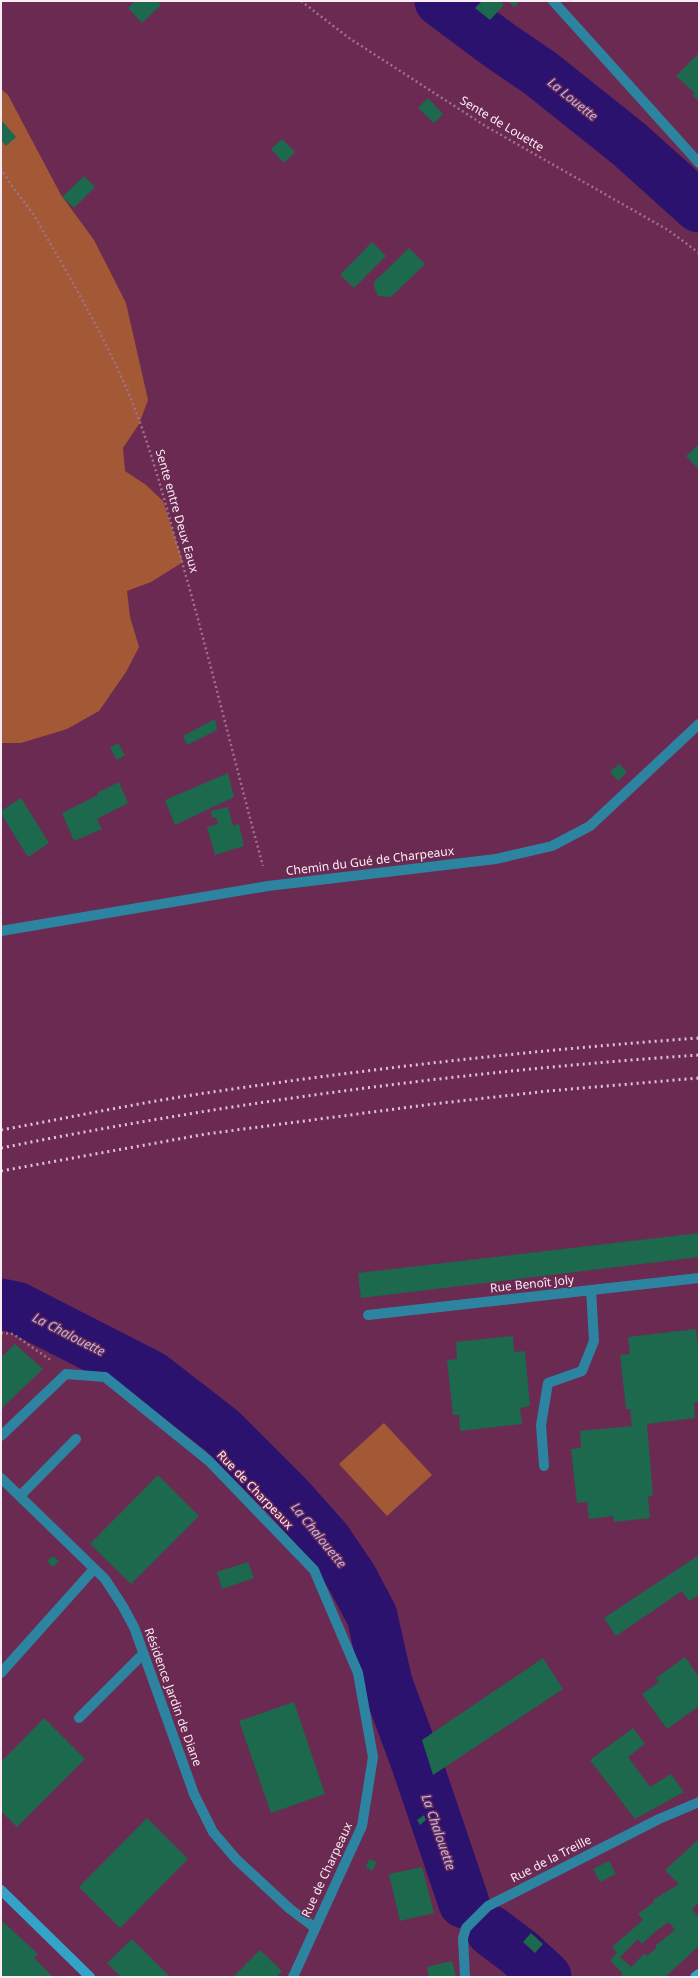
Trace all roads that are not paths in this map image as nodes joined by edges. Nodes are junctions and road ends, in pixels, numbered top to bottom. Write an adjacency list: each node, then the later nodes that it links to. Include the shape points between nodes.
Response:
1 (553, 1): 2 (street)
2 (699, 163)
3 (699, 724): 4 (street, Chemin du Gué de Charpeaux, via 590,826 552,846 496,859 268,886)
4 (1, 931)
5 (699, 1278): 6 (street, Rue Benoît Joly)
6 (591, 1290): 7 (street, Rue Benoît Joly); 10 (street, via 594,1341 582,1371 548,1383 542,1424)
7 (368, 1316)
8 (1, 1436): 19 (street, Rue de Charpeaux, via 66,1374 105,1377 209,1461 314,1570 358,1673 373,1757 362,1826)
9 (76, 1439): 12 (street)
10 (544, 1466)
11 (1, 1478): 12 (street, Résidence Jardin de Diane)
12 (20, 1496): 13 (street, Résidence Jardin de Diane)
13 (94, 1569): 14 (street, Résidence Jardin de Diane, via 105,1579 122,1605 134,1627); 15 (street)
14 (143, 1654): 16 (street); 19 (street, Résidence Jardin de Diane, via 194,1794 213,1832 236,1859 290,1909)
15 (1, 1673)
16 (79, 1718)
17 (699, 1802): 23 (street, Rue de la Treille, via 659,1819 488,1906 466,1928 463,1938)
18 (1, 1890): 21 (main road)
19 (314, 1927): 22 (street, Rue de Charpeaux)
20 (699, 1974): 24 (main road)
21 (90, 1977)
22 (293, 1977)
23 (465, 1977)
24 (695, 1977)

